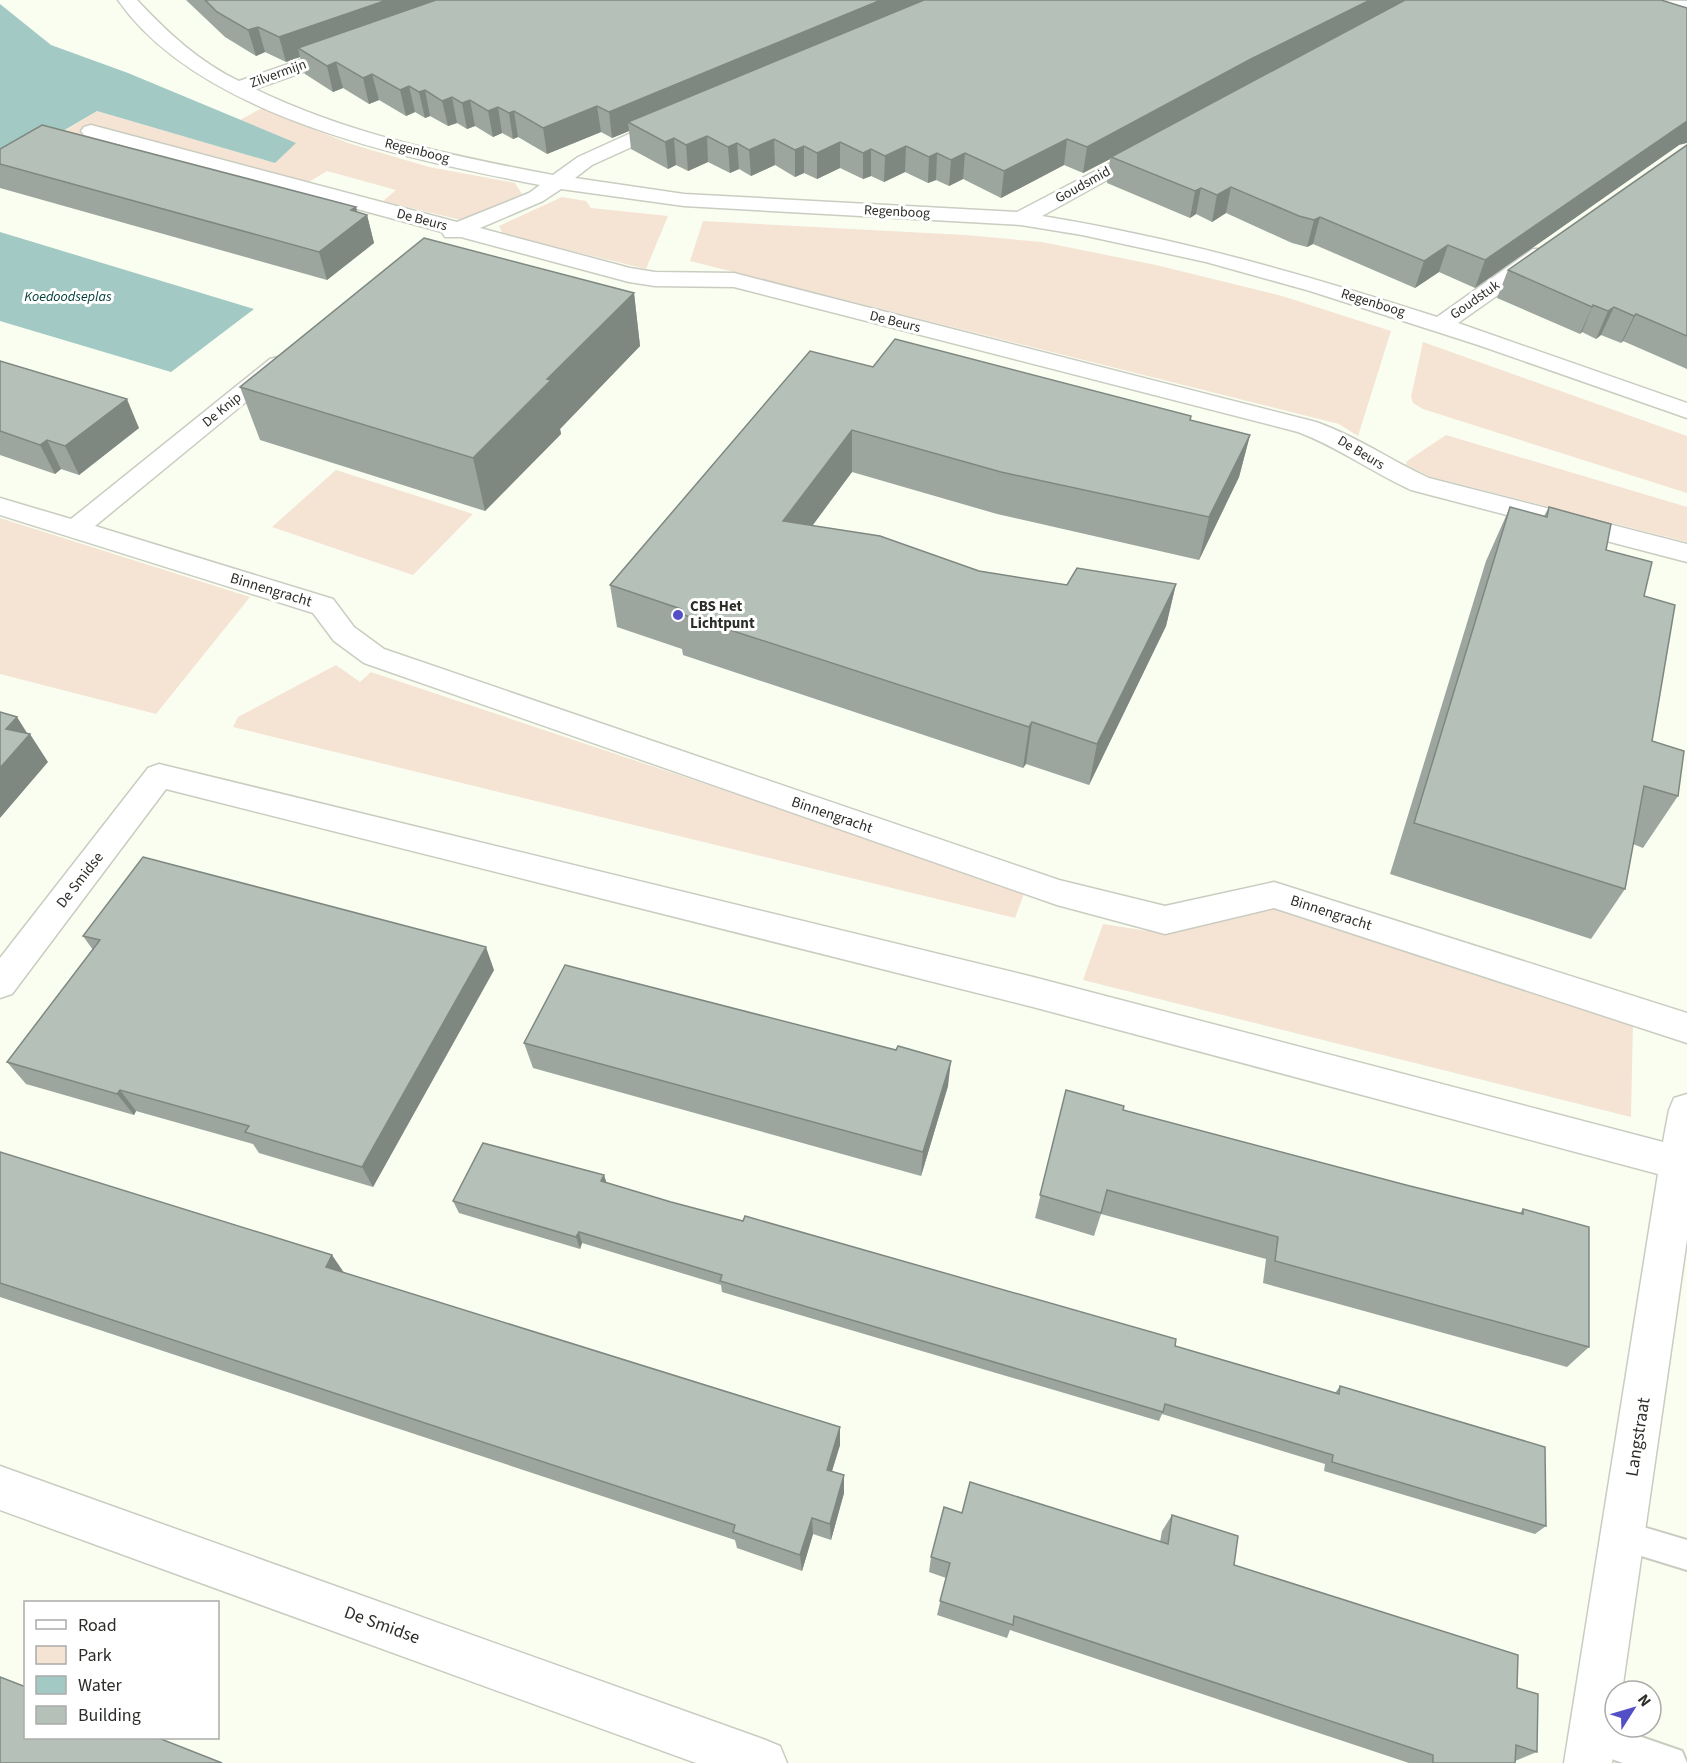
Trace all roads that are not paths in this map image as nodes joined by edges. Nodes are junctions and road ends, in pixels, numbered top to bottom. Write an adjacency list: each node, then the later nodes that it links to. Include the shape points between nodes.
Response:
1 (127, 0): 5 (street, Regenboog, via 168,42)
2 (1622, 0): 3 (street)
3 (1687, 6)
4 (366, 43): 5 (street, Zilvermijn)
5 (239, 88): 9 (street, Regenboog, via 328,126 467,164)
6 (689, 114): 9 (street, via 603,151)
7 (91, 131): 11 (street, De Beurs)
8 (1165, 140): 10 (street, Goudsmid)
9 (557, 183): 10 (street, Regenboog, via 684,200); 11 (street, via 536,197)
10 (1021, 219): 14 (street, Regenboog, via 1248,266)
11 (457, 230): 13 (street); 19 (street, De Beurs, via 628,275 734,280 1307,427 1340,439 1381,466 1420,484)
12 (1555, 244): 14 (street, Goudstuk)
13 (423, 247)
14 (1440, 325): 16 (street, Regenboog)
15 (294, 351): 18 (street, De Knip)
16 (1687, 411)
17 (0, 506): 18 (street, Binnengracht)
18 (75, 529): 21 (street, Binnengracht, via 323,606 344,634 374,656 1057,892 1165,920 1274,894)
19 (1687, 552)
20 (0, 984): 23 (street, De Smidse, via 159,776 1033,992)
21 (1687, 1028)
22 (1687, 1110): 23 (street, Langstraat)
23 (1680, 1162): 25 (street, Langstraat)
24 (0, 1488): 28 (street, De Smidse)
25 (1623, 1536): 26 (lane); 27 (street, Langstraat)
26 (1687, 1555)
27 (1590, 1749): 29 (lane)
28 (763, 1763)
29 (1670, 1763)

